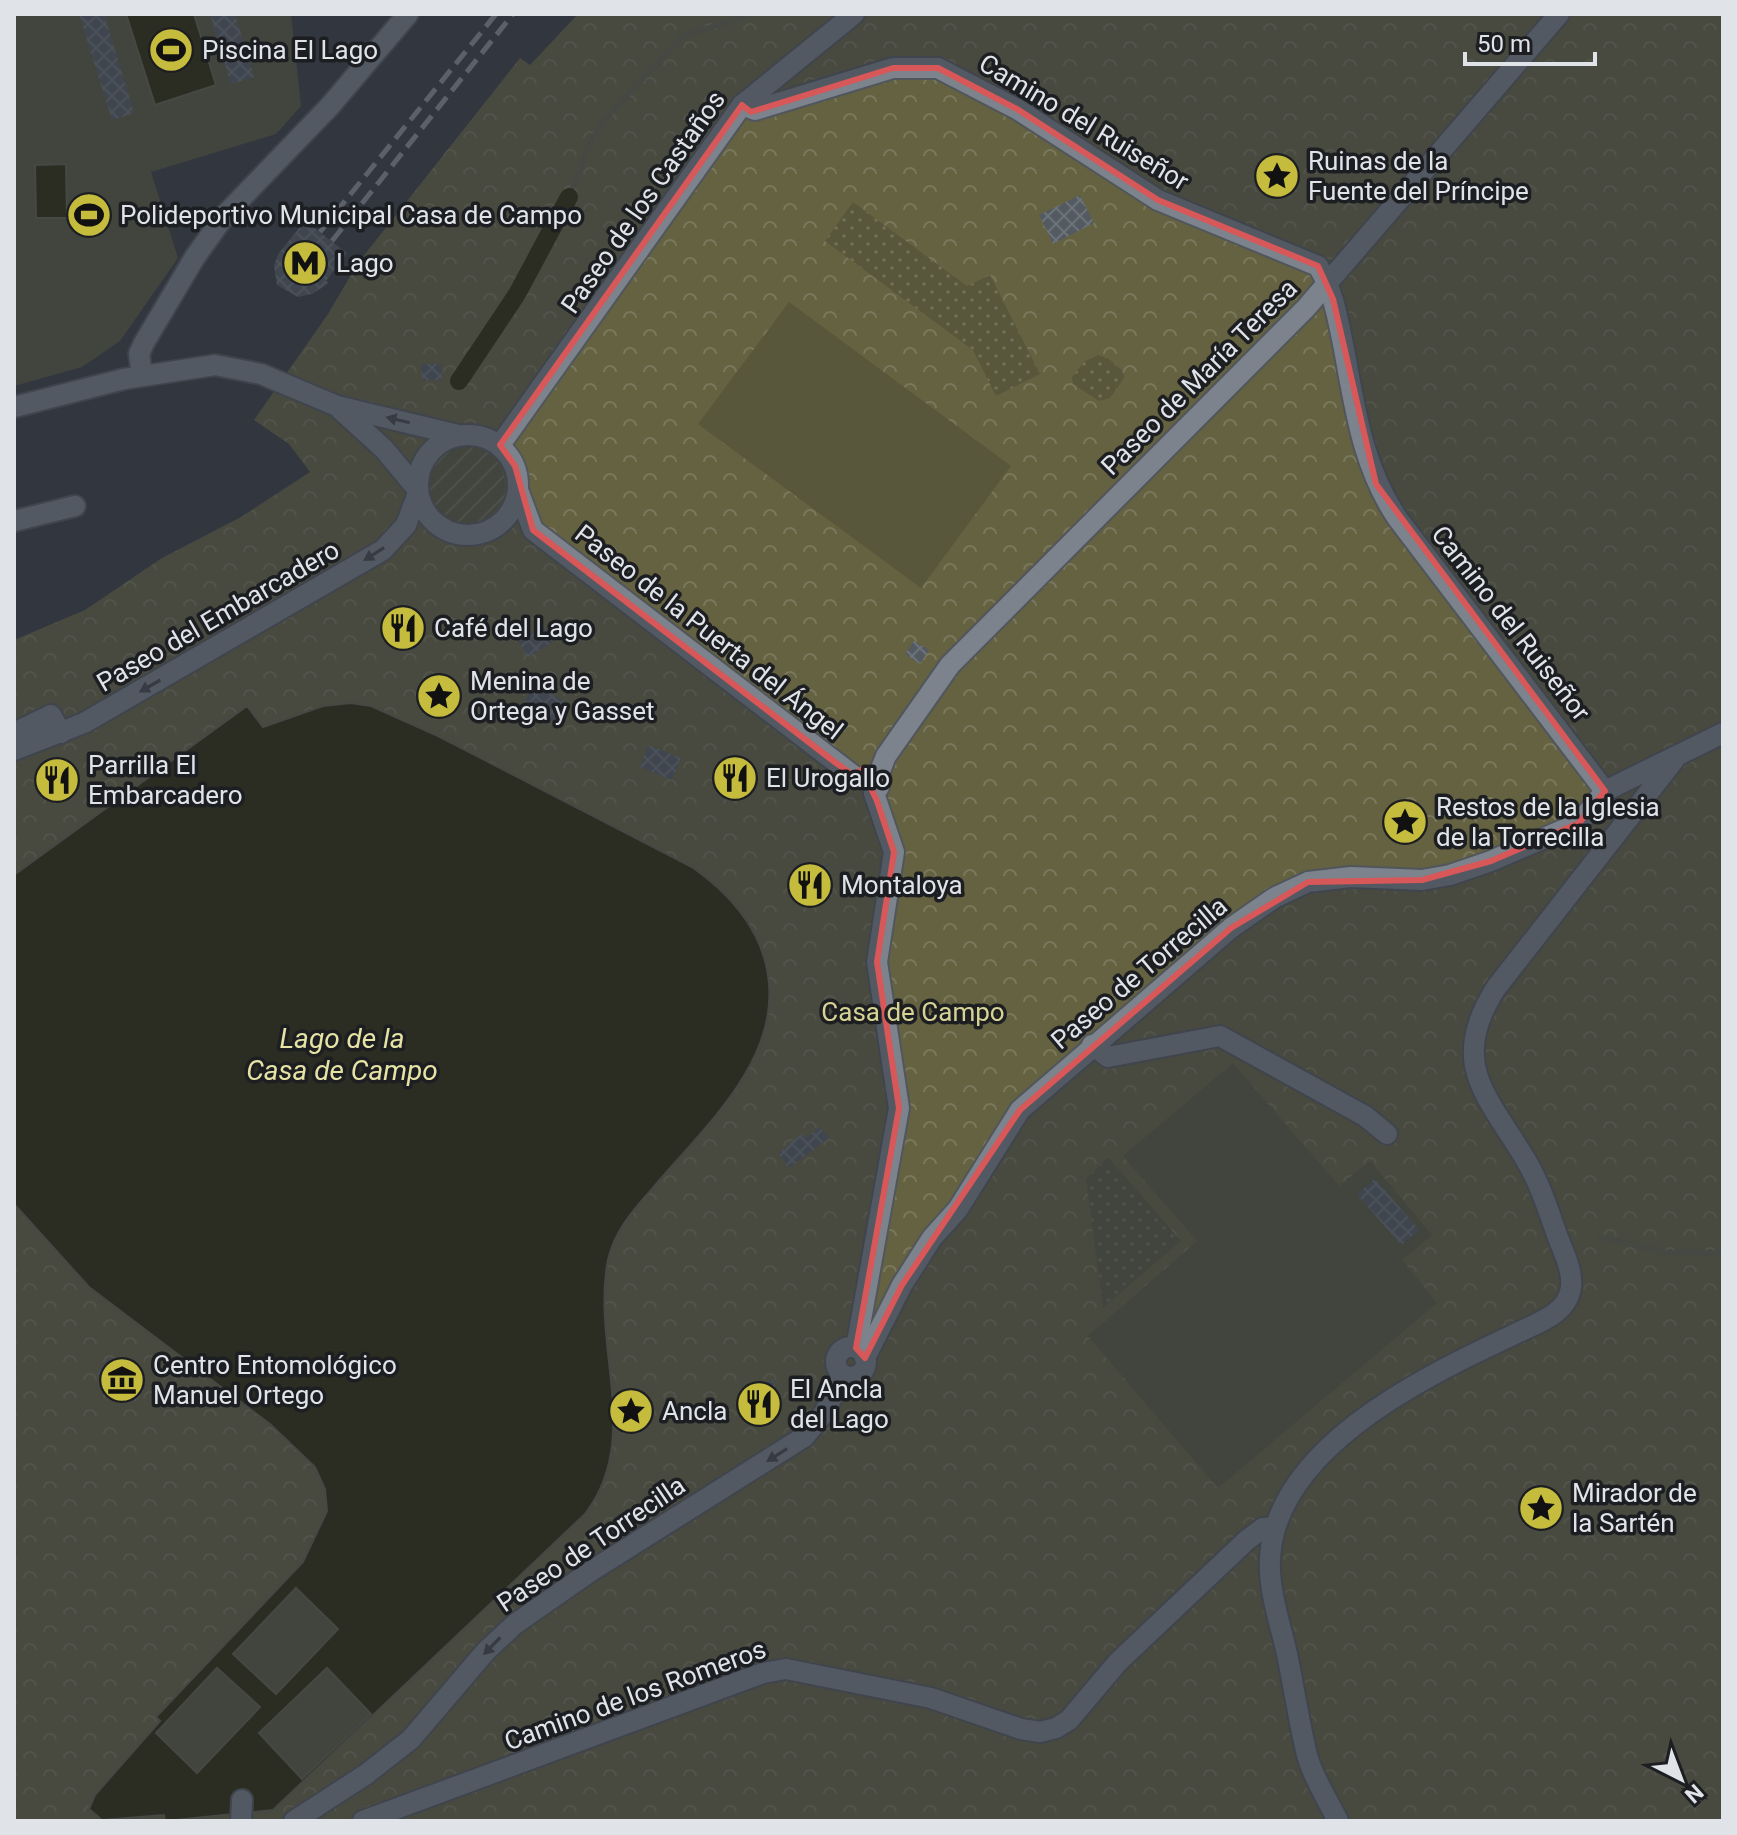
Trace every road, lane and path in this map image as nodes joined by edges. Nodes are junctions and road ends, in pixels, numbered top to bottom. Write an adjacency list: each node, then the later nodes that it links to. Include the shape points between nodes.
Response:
1 (854, 14): 4 (street, Paseo de los Castaños)
2 (1559, 14): 5 (street, Paseo de María Teresa)
3 (401, 16): 6 (street, via 330,106 254,183 202,246 144,343 139,354)
4 (742, 105): 5 (street, Camino del Ruiseñor, via 755,110 893,68 938,68 1027,115 1158,200 1318,266); 10 (street, Paseo de los Castaños)
5 (1329, 283): 22 (street, Paseo de María Teresa, via 967,646 886,756); 23 (street, Camino del Ruiseñor, via 1376,484)
6 (142, 375): 7 (street, via 215,365 276,379); 8 (street)
7 (337, 406): 9 (street, one-way to 7); 12 (street, via 384,449)
8 (14, 407)
9 (458, 435): 10 (street, via 478,435); 12 (street, via 430,452 420,470)
10 (500, 445): 11 (street, via 515,466)
11 (518, 490): 15 (street, Paseo de la Puerta del Ángel); 16 (street, via 508,515)
12 (418, 492): 16 (street, via 429,515 446,529 467,535); 18 (street, Paseo del Embarcadero, one-way to 18, via 406,525 383,550)
13 (75, 506): 14 (street)
14 (14, 521)
15 (533, 530): 16 (street, Paseo de la Puerta del Ángel); 22 (street, Paseo de la Puerta del Ángel, via 854,776 867,769)
16 (487, 531)
17 (14, 733): 18 (street, via 51,715)
18 (61, 733): 20 (street, Paseo del Embarcadero)
19 (1723, 733): 21 (street)
20 (14, 750)
21 (1674, 760): 23 (street); 25 (street)
22 (876, 784): 28 (street, via 894,852 877,962 899,1108)
23 (1605, 791): 24 (street)
24 (1579, 823): 25 (street); 26 (street, Paseo de Torrecilla, via 1450,875 1422,880 1330,877 1289,889 1231,928)
25 (1592, 861): 29 (street, via 1496,988 1473,1039 1473,1059 1487,1098 1524,1157 1553,1224 1570,1273 1569,1296 1553,1315 1437,1371 1355,1426 1297,1483)
26 (1092, 1045): 27 (street, via 1108,1057 1220,1036 1365,1116); 28 (street, Paseo de Torrecilla, via 1020,1110)
27 (1387, 1134)
28 (861, 1353): 30 (street, Paseo de Torrecilla, one-way to 30, via 861,1373 843,1376 810,1432 515,1624 411,1739)
29 (1275, 1527): 31 (street, Camino de los Romeros, via 1263,1528 1247,1540 1056,1728 1021,1729 931,1698 786,1669 763,1673); 32 (street, via 1270,1571 1308,1758)
30 (294, 1821)
31 (363, 1821)
32 (1338, 1821)

